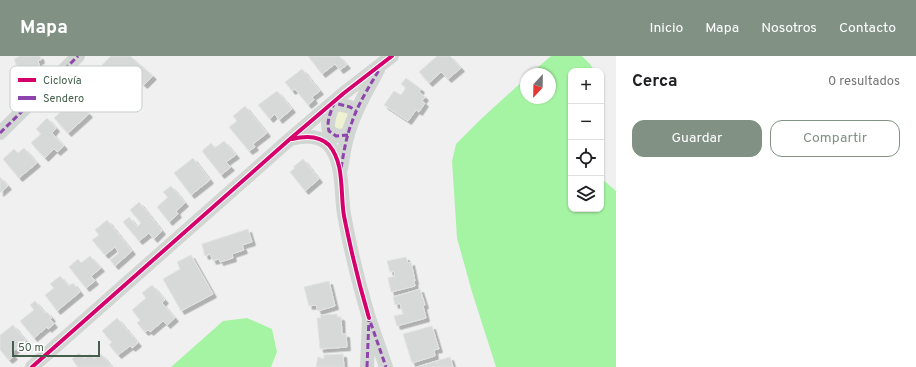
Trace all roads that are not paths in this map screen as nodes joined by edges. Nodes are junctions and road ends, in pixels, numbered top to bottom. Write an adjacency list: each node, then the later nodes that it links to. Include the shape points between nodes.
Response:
1 (78, 56): 3 (street)
2 (387, 60): 4 (street); 5 (street)
3 (68, 66)
4 (334, 103): 5 (street, via 350,106); 7 (street, via 328,120); 10 (street)
5 (356, 111): 9 (street)
6 (21, 112): 8 (street)
7 (329, 131): 9 (street, via 336,136); 11 (street)
8 (0, 133)
9 (348, 135): 12 (street)
10 (290, 139): 11 (street, via 316,137 328,144); 14 (street)
11 (334, 152): 12 (street)
12 (340, 173): 13 (street, via 344,214 356,273)
13 (369, 318): 15 (street); 16 (street)
14 (32, 367)
15 (367, 367)
16 (386, 367)

